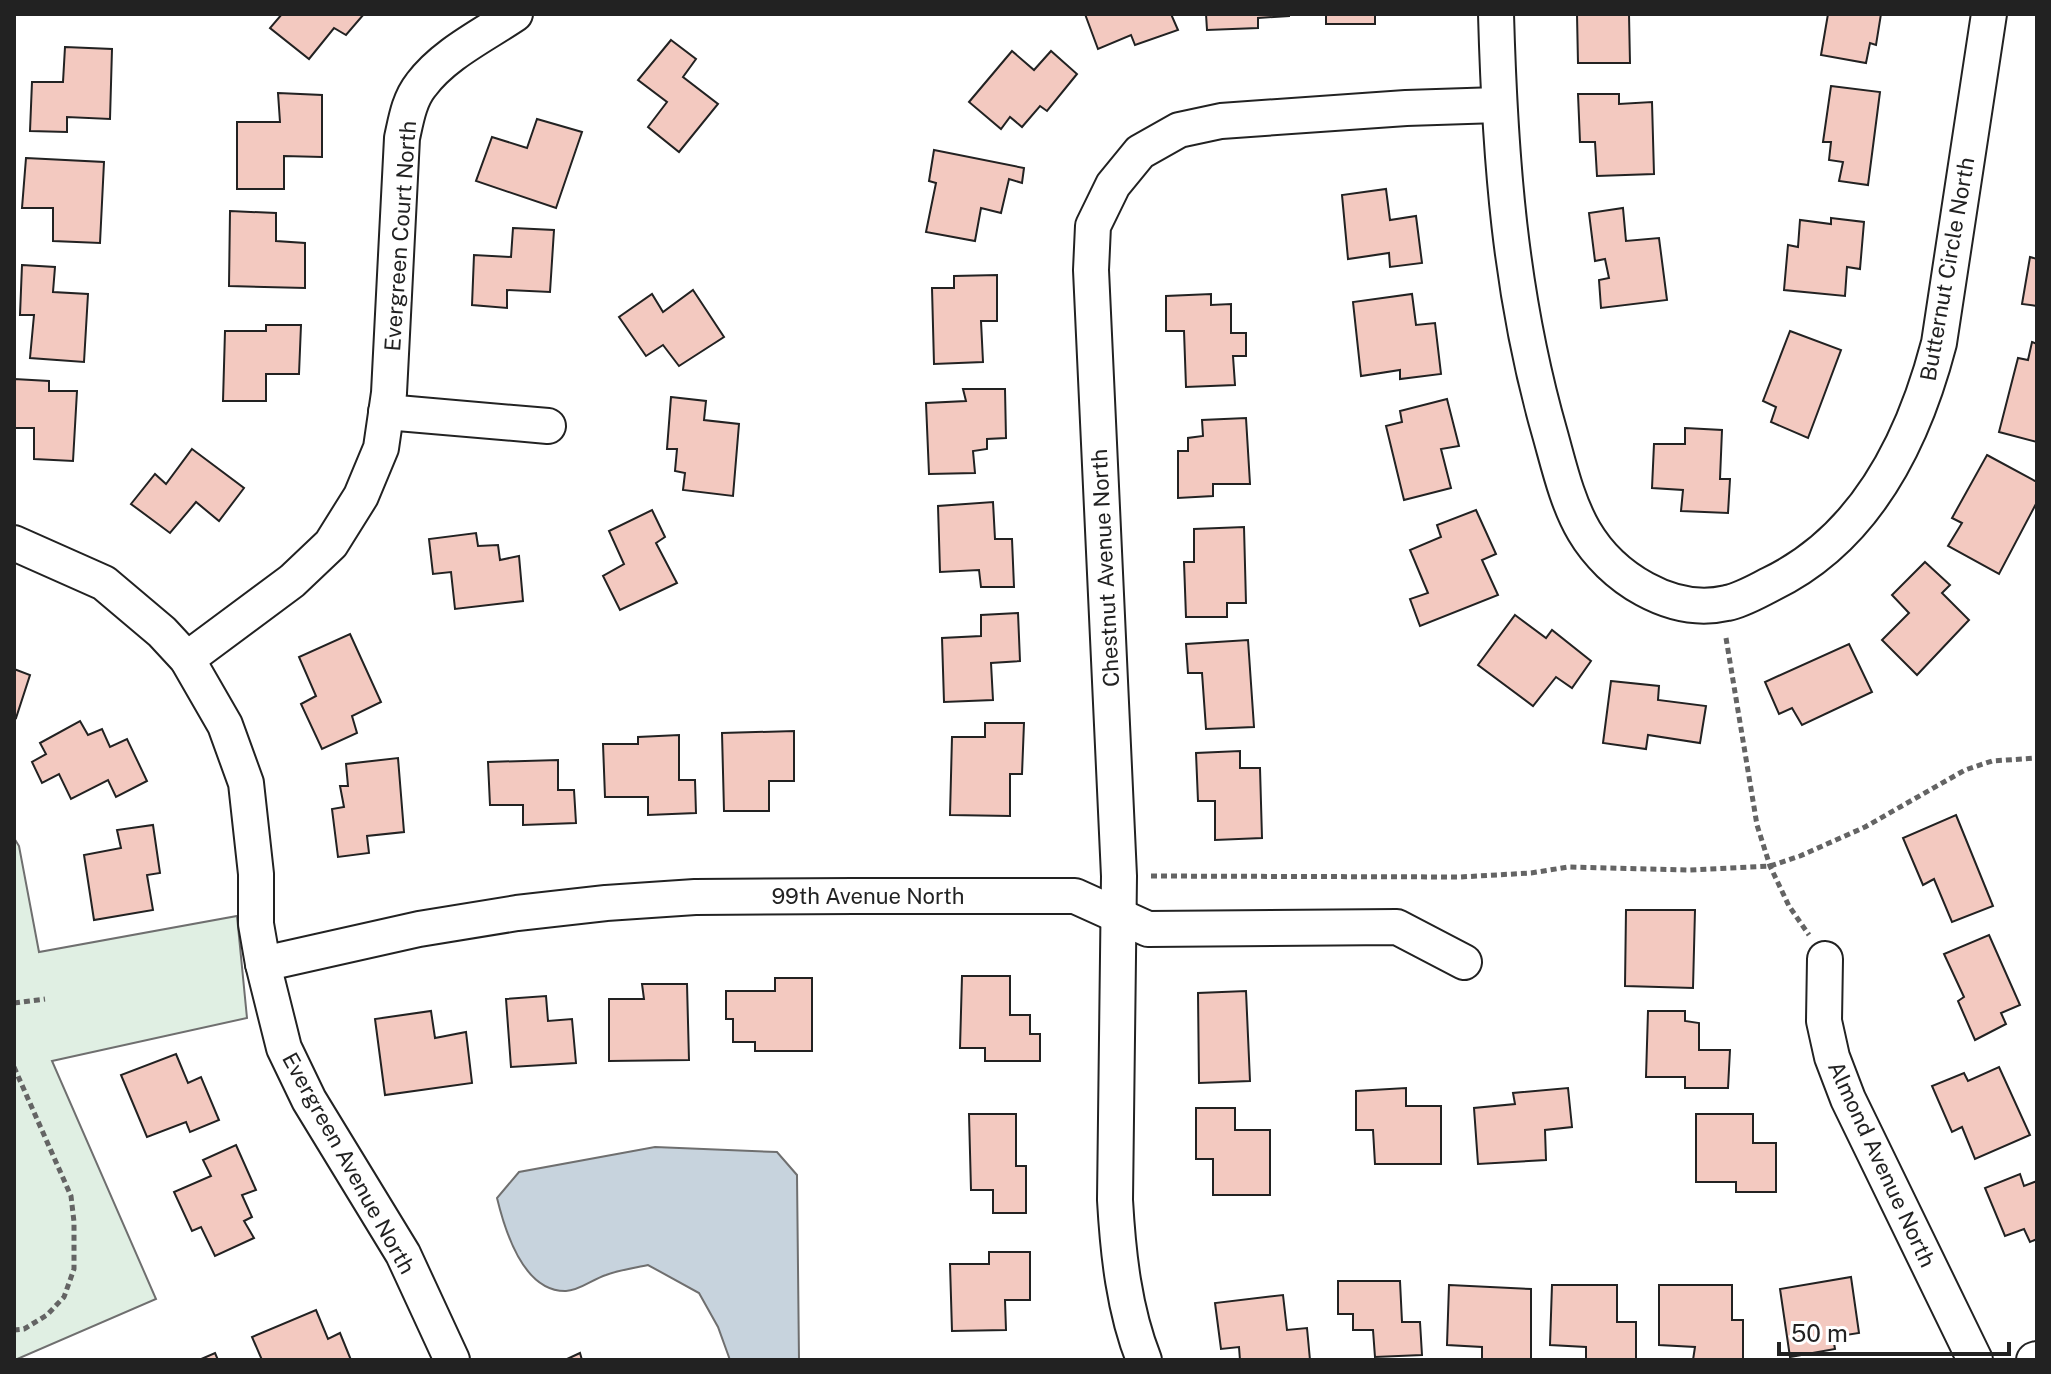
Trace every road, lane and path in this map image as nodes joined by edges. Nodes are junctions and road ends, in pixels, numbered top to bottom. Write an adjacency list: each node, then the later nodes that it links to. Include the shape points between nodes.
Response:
1 (515, 14): 5 (street, Evergreen Court North, via 439,65 408,110)
2 (1496, 14): 4 (street, Butternut Circle North)
3 (1989, 14): 4 (street, Butternut Circle North, via 1939,343 1916,419 1879,487 1829,544 1801,566 1726,604 1664,598 1629,580 1582,529 1527,339 1507,217)
4 (1498, 105): 12 (street, Chestnut Avenue North, via 1221,121 1179,130 1140,152 1113,185 1093,226 1091,270)
5 (386, 412): 6 (street); 9 (street, Evergreen Court North, via 381,448 361,496 331,544 292,581)
6 (548, 426)
7 (14, 543): 9 (street, Evergreen Avenue North, via 104,583)
8 (1726, 638): 11 (path, via 1757,825)
9 (187, 659): 16 (street, Evergreen Avenue North, via 225,725 246,783)
10 (2037, 758): 11 (path, via 1992,761 1965,770 1865,827)
11 (1770, 866): 12 (path, via 1568,867 1460,877); 14 (path, via 1789,906)
12 (1119, 876): 13 (street, Chestnut Avenue North)
13 (1119, 914): 15 (street, 99th Avenue North, via 1148,929 1397,927); 16 (street, 99th Avenue North, via 1075,896 695,897 517,913); 22 (street, Chestnut Avenue North, via 1116,1215 1124,1280)
14 (1825, 959): 23 (street, Almond Avenue North, via 1824,1021 1832,1057)
15 (1464, 962)
16 (263, 964): 21 (street, Evergreen Avenue North, via 284,1048 296,1074 403,1254)
17 (45, 999): 18 (path)
18 (14, 1003)
19 (14, 1067): 20 (path, via 71,1196 74,1269 64,1297 47,1315)
20 (14, 1330)
21 (452, 1360)
22 (1144, 1360)
23 (1975, 1360)

